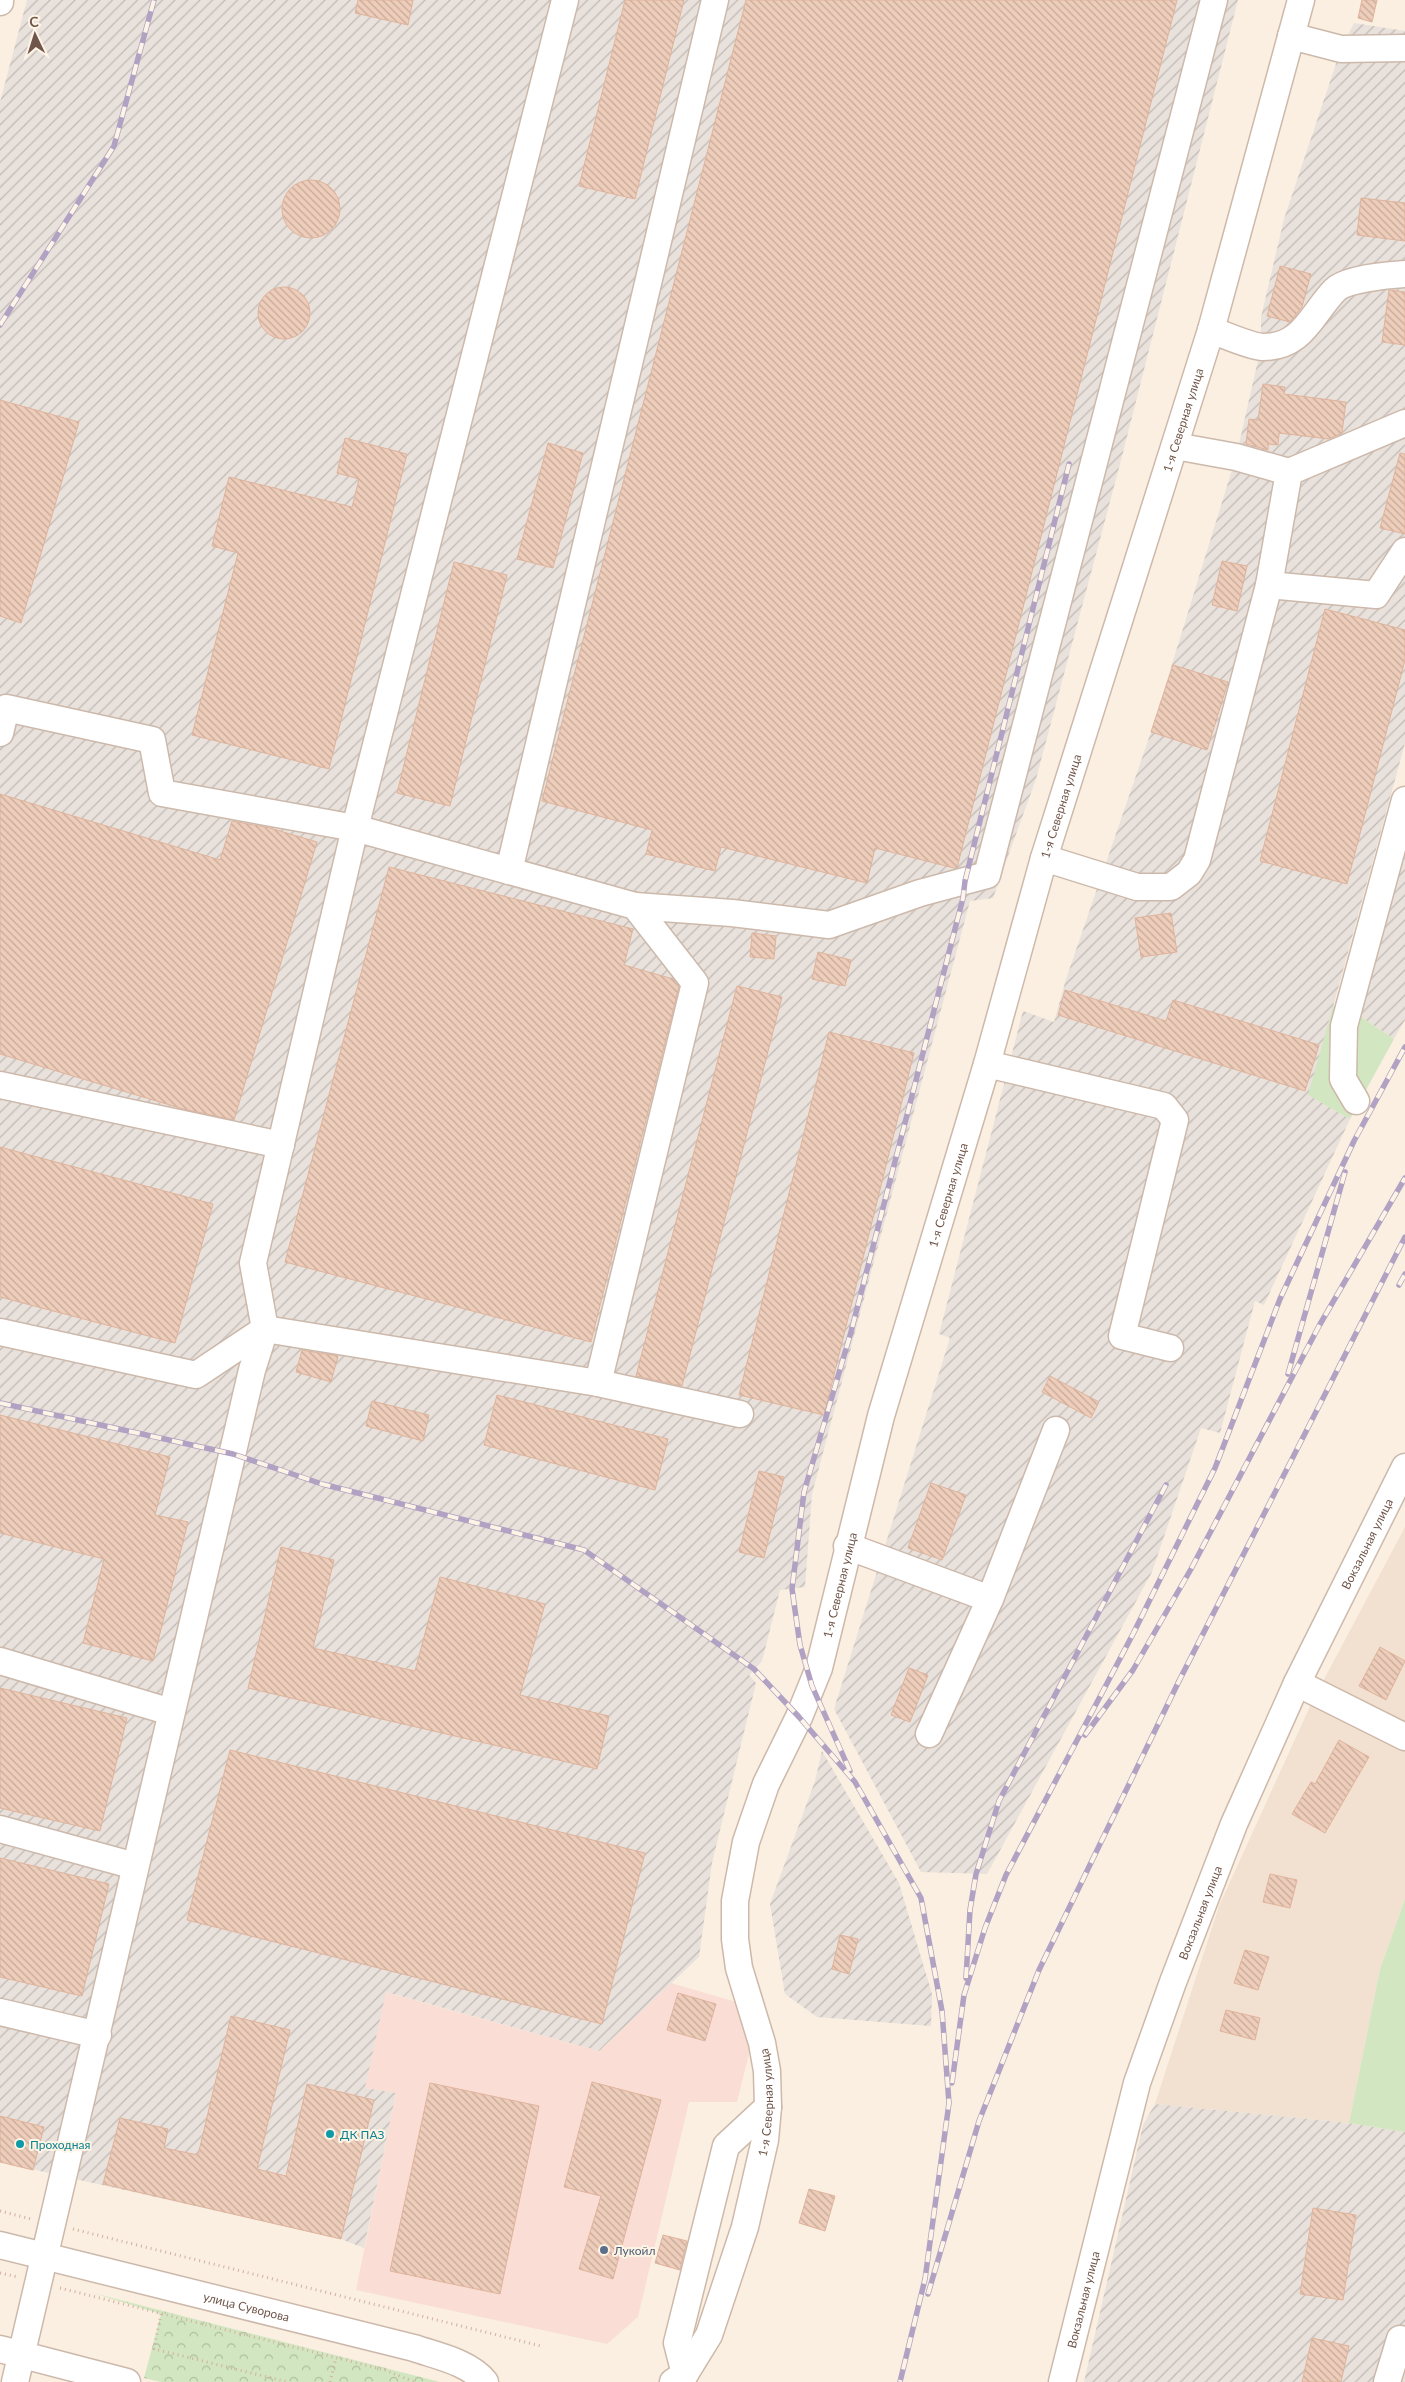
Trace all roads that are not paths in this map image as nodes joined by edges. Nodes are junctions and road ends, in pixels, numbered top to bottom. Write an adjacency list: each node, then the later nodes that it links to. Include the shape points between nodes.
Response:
1 (565, 0): 16 (street)
2 (716, 0): 18 (street)
3 (1214, 0): 19 (street, via 988,875 920,893 829,925 732,913)
4 (1301, 0): 5 (street, 1-я Северная улица)
5 (1291, 36): 6 (street, via 1341,48); 8 (street, 1-я Северная улица)
6 (1405, 48)
7 (1405, 274): 8 (street, via 1380,275 1336,289 1308,327 1283,344 1261,347)
8 (1211, 330): 10 (street, 1-я Северная улица)
9 (1405, 423): 11 (street)
10 (1175, 446): 11 (street, via 1236,457); 17 (street, 1-я Северная улица)
11 (1289, 472): 13 (street)
12 (1405, 551): 13 (street, via 1376,595)
13 (1269, 585): 17 (street, via 1207,825 1197,860 1189,873 1171,887 1137,887)
14 (0, 733): 16 (street, via 6,708 152,740 162,793)
15 (1405, 800): 22 (street, via 1344,1026 1343,1080)
16 (355, 828): 18 (street); 23 (street)
17 (1044, 858): 20 (street, 1-я Северная улица)
18 (509, 871): 19 (street)
19 (634, 906): 27 (street, via 695,983)
20 (987, 1064): 26 (street, via 1164,1106 1175,1120 1122,1336); 31 (street, 1-я Северная улица, via 881,1416)
21 (0, 1085): 23 (street)
22 (1356, 1101)
23 (281, 1144): 24 (street, via 254,1263)
24 (265, 1329): 25 (street, via 196,1375); 27 (street); 35 (street, via 252,1370)
25 (0, 1332)
26 (1170, 1348)
27 (598, 1383): 28 (street)
28 (740, 1414)
29 (1056, 1430): 32 (street)
30 (1405, 1467): 34 (street, Вокзальная улица)
31 (847, 1546): 32 (street); 42 (street, 1-я Северная улица, via 812,1686 763,1792 739,1872 735,1939 739,1968 762,2043)
32 (990, 1599): 36 (street)
33 (0, 1661): 35 (street)
34 (1297, 1683): 37 (street); 51 (street, Вокзальная улица, via 1234,1824 1137,2083)
35 (171, 1712): 39 (street)
36 (929, 1734)
37 (1405, 1737)
38 (0, 1829): 39 (street)
39 (135, 1866): 41 (street)
40 (0, 2012): 41 (street)
41 (98, 2035): 44 (street)
42 (768, 2107): 47 (street, 1-я Северная улица, via 765,2140 745,2227 709,2335); 47 (street, via 726,2146 677,2343)
43 (0, 2245): 44 (street, улица Суворова)
44 (44, 2257): 46 (street, via 38,2282); 50 (street, улица Суворова, via 414,2348 452,2360)
45 (1405, 2340): 52 (street, via 1400,2339)
46 (10, 2352): 48 (street); 49 (street)
47 (679, 2378)
48 (15, 2382)
49 (126, 2382)
50 (485, 2382)
51 (1062, 2382)
52 (1387, 2382)

